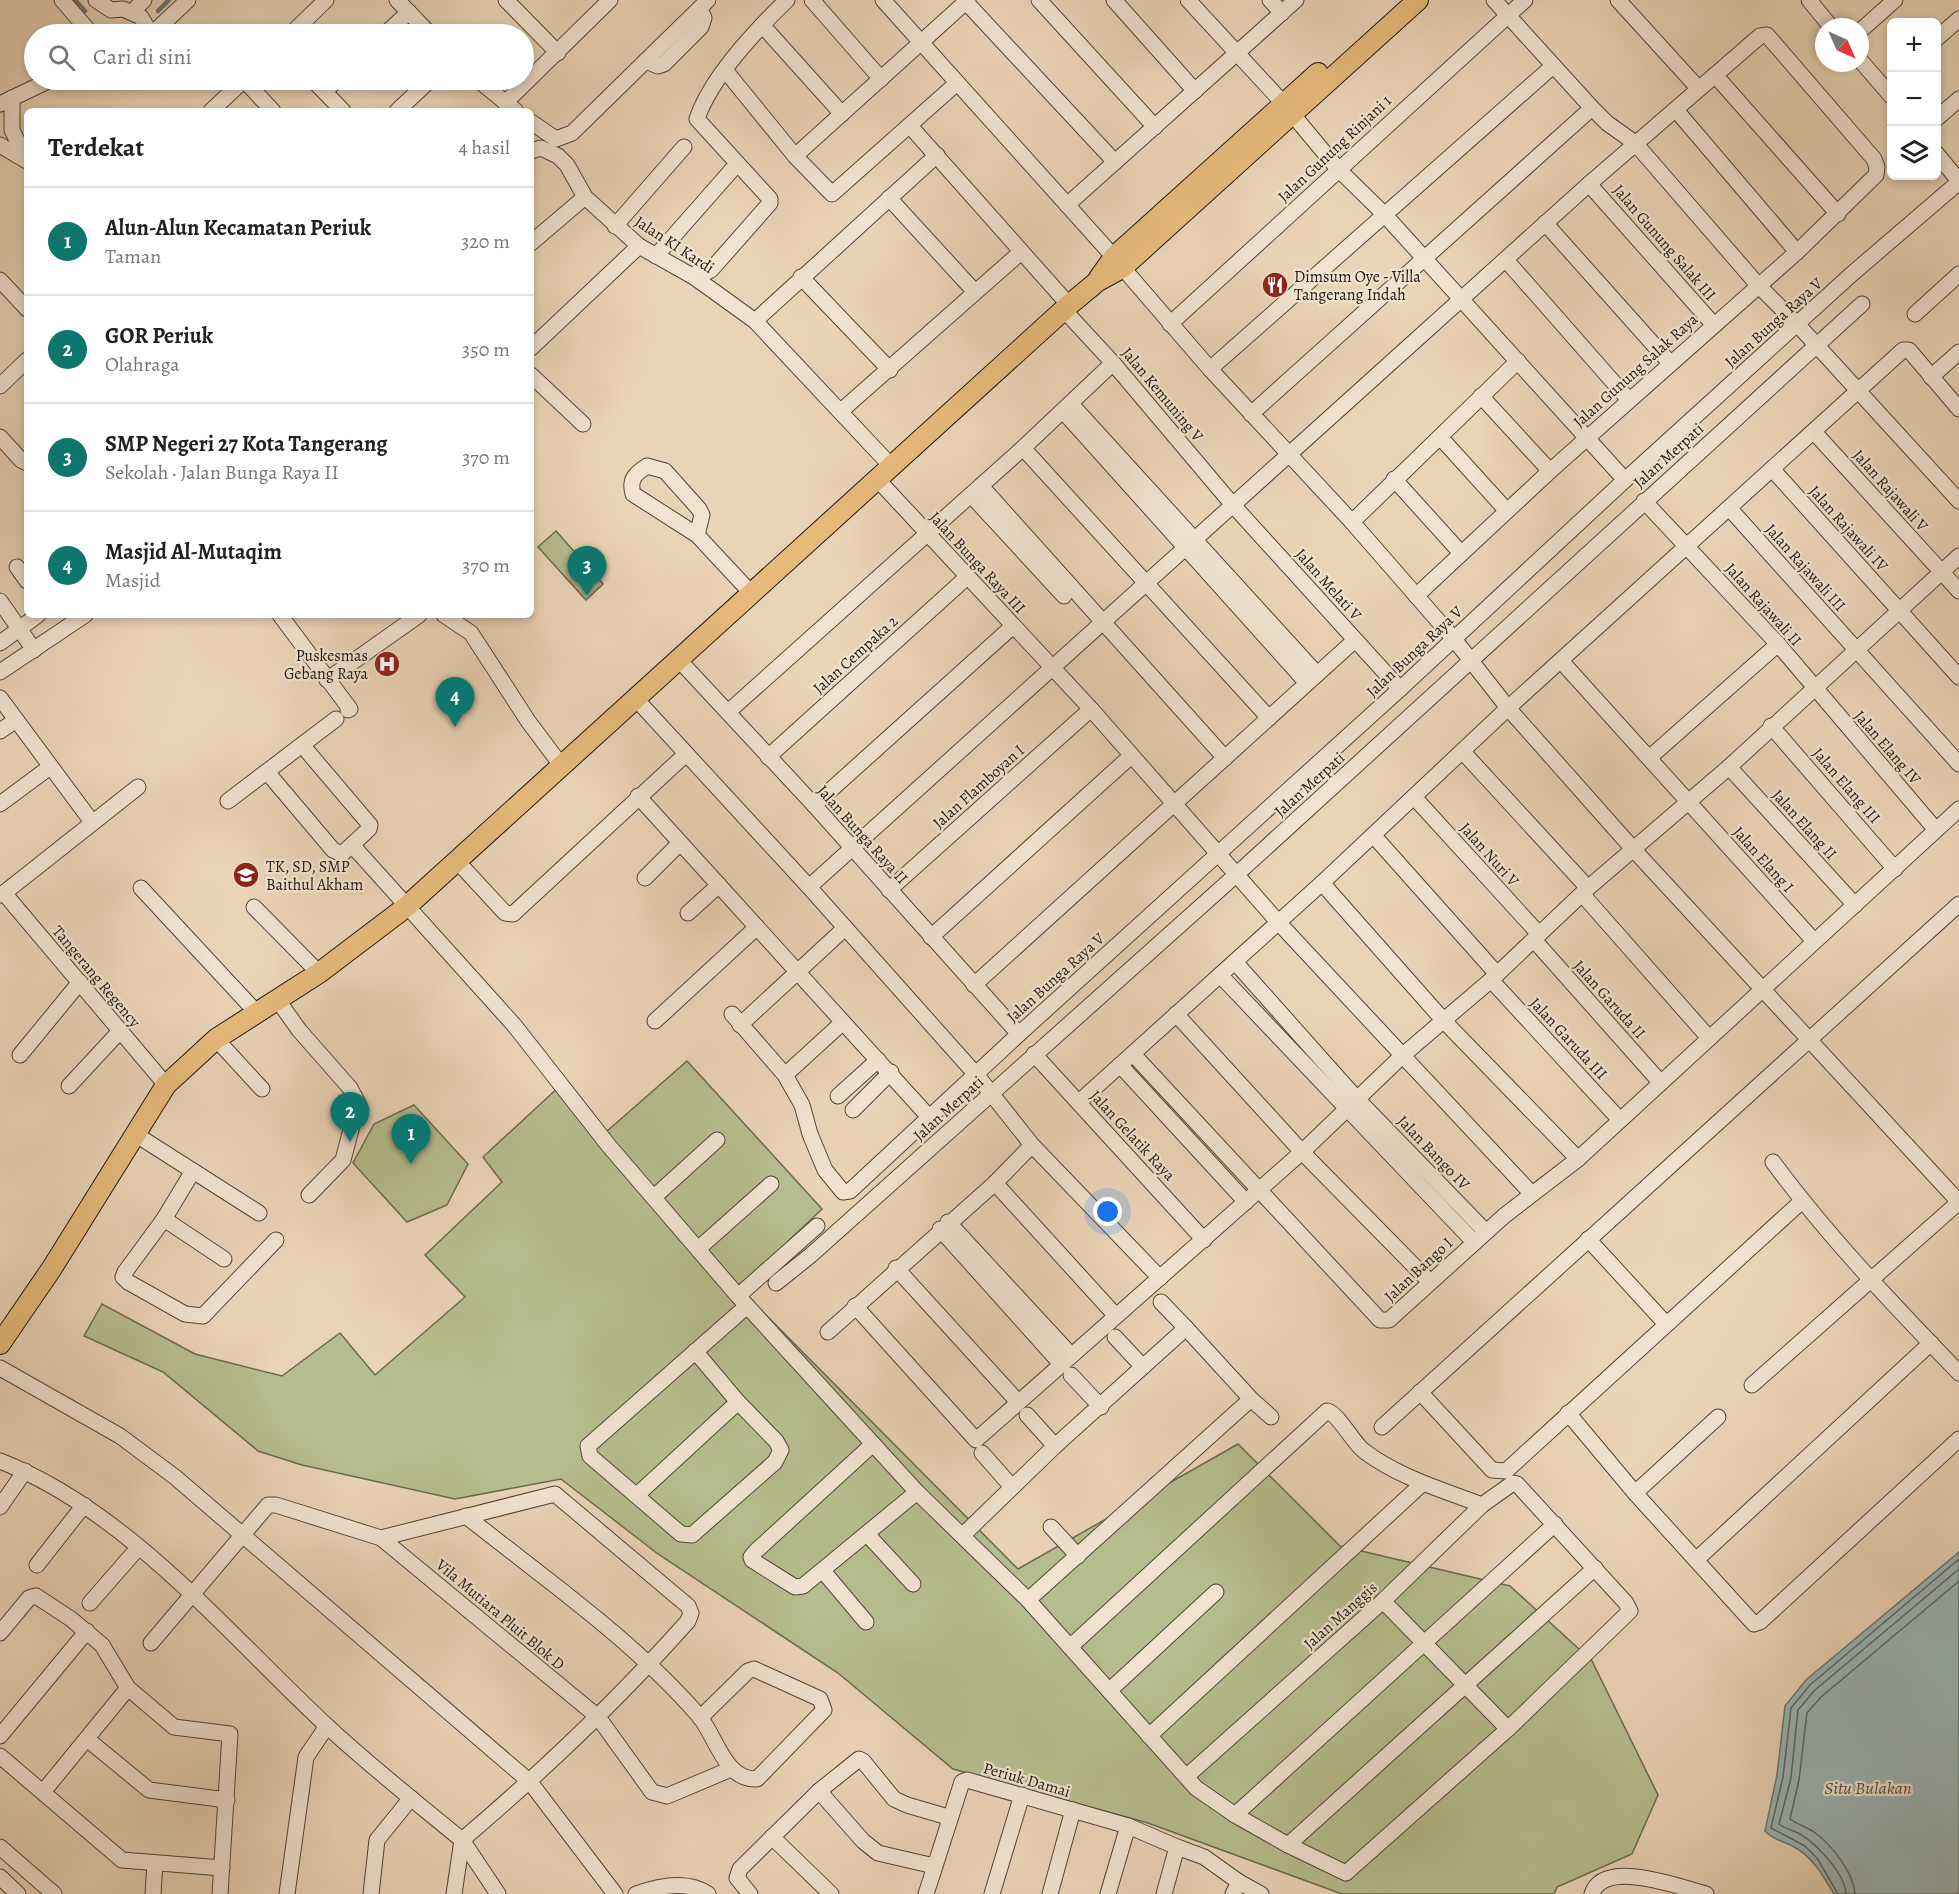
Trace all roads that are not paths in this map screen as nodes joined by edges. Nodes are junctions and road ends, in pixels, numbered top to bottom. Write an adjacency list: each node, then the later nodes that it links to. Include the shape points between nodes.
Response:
1 (62, 0): 33 (street)
2 (96, 0): 26 (street, via 111,10)
3 (144, 0): 26 (street)
4 (188, 0): 35 (street)
5 (326, 0): 36 (street)
6 (397, 0): 27 (street)
7 (506, 0): 39 (street)
8 (610, 0): 44 (street)
9 (787, 0): 40 (street)
10 (812, 0): 50 (street)
11 (883, 0): 43 (street)
12 (1040, 0): 77 (street)
13 (1114, 0): 61 (street)
14 (1188, 0): 45 (street)
15 (1270, 0): 28 (street)
16 (1296, 0): 28 (street)
17 (1400, 0): 71 (main road)
18 (1418, 0): 71 (main road)
19 (1494, 0): 29 (street)
20 (1525, 0): 29 (street, Jalan Gunung Rinjani 1)
21 (1618, 0): 54 (street)
22 (1809, 0): 30 (street)
23 (1895, 0): 32 (street)
24 (966, 1): 43 (street); 87 (street)
25 (704, 4): 75 (street, via 565,138 556,139)
26 (132, 12): 34 (street)
27 (409, 12): 37 (street); 38 (street)
28 (1282, 13): 45 (street)
29 (1508, 15): 46 (street); 89 (street, Jalan Gunung Rinjani 1)
30 (1824, 18)
31 (1959, 19): 42 (street)
32 (1869, 23)
33 (81, 24)
34 (147, 24)
35 (163, 24)
36 (301, 24)
37 (396, 24)
38 (420, 24)
39 (530, 24)
40 (762, 25): 48 (street); 73 (street)
41 (534, 29): 44 (street)
42 (1941, 35)
43 (921, 43): 50 (street); 52 (street)
44 (558, 53): 51 (street)
45 (1237, 53): 61 (street); 71 (street)
46 (1553, 66): 70 (street); 95 (street)
47 (1869, 69): 53 (street)
48 (725, 70): 83 (street); 88 (street, via 697,119)
49 (1715, 75): 54 (street); 96 (street); 96 (street, Jalan Gunung Salak Raya, via 1760,36 1767,35 1874,159 1877,171)
50 (881, 79): 73 (street)
51 (534, 81)
52 (957, 83): 76 (street); 94 (street)
53 (1887, 86)
54 (1699, 89): 72 (street)
55 (29, 90): 64 (street)
56 (233, 90): 66 (street)
57 (253, 90): 67 (street)
58 (419, 90): 69 (street)
59 (490, 90): 65 (street)
60 (526, 90): 65 (street)
61 (1195, 91): 77 (street)
62 (325, 92): 68 (street)
63 (1959, 99): 74 (street)
64 (6, 101): 84 (street, via 12,130)
65 (511, 107)
66 (214, 108)
67 (270, 108)
68 (340, 108)
69 (400, 108)
70 (1592, 108): 78 (street); 104 (street)
71 (1287, 109): 89 (street); 106 (main road)
72 (1676, 110): 78 (street); 102 (street)
73 (842, 114): 83 (street)
74 (1941, 115)
75 (534, 124)
76 (910, 126): 82 (street, Jalan Kemuning V); 83 (street, via 832,194)
77 (1155, 127): 87 (street)
78 (1635, 143): 91 (street); 111 (street)
79 (0, 146): 86 (street)
80 (684, 147): 98 (street)
81 (534, 150): 92 (street, Jalan KI Kardi, via 542,148 558,156)
82 (937, 155): 93 (street); 101 (street, Jalan Kemuning V)
83 (795, 156)
84 (24, 157)
85 (1941, 159): 90 (street)
86 (24, 160)
87 (1115, 162): 94 (street)
88 (737, 164): 103 (street); 108 (street, via 770,203 711,270 700,270)
89 (1338, 169): 95 (street); 119 (street, Jalan Gunung Rinjani 1)
90 (1959, 182): 121 (street, Jalan Bunga Raya V)
91 (1589, 184): 97 (street); 120 (street, Jalan Gunung Salak III)
92 (585, 196): 98 (street, Jalan KI Kardi); 99 (street)
93 (889, 198): 109 (street); 112 (street)
94 (1067, 205): 106 (street)
95 (1384, 214): 104 (street); 130 (street)
96 (1838, 214): 102 (street, Jalan Gunung Salak Raya)
97 (1545, 224): 105 (street); 128 (street)
98 (615, 226): 100 (street, Jalan KI Kardi)
99 (534, 240)
100 (639, 246): 103 (street, Jalan KI Kardi); 122 (street)
101 (1022, 252): 112 (street); 116 (street, Jalan Kemuning V)
102 (1797, 252): 111 (street, Jalan Gunung Salak Raya)
103 (656, 256): 108 (street, Jalan KI Kardi)
104 (1425, 259): 113 (street); 140 (street)
105 (1506, 260): 113 (street); 136 (street)
106 (1118, 262): 116 (main road); 119 (street)
107 (1959, 274): 117 (street)
108 (694, 277): 118 (street, Jalan KI Kardi)
109 (801, 278): 118 (street); 129 (street)
110 (1, 282): 115 (street)
111 (1758, 285): 120 (street, Jalan Gunung Salak Raya); 121 (street)
112 (975, 292): 129 (street)
113 (1463, 300): 125 (street); 147 (street)
114 (1862, 304): 123 (street, Jalan Merpati)
115 (24, 306)
116 (1067, 307): 127 (street, Jalan Kemuning V); 151 (main road)
117 (1915, 314)
118 (755, 321): 139 (street, Jalan KI Kardi)
119 (1170, 324): 130 (street)
120 (1713, 324): 128 (street, Jalan Gunung Salak Raya)
121 (1798, 325): 123 (street); 153 (street, Jalan Bunga Raya V)
122 (534, 345)
123 (1816, 345): 134 (street); 155 (street, Jalan Merpati)
124 (1959, 352): 131 (street)
125 (1518, 361): 135 (street); 145 (street)
126 (24, 363): 133 (street)
127 (1113, 363): 137 (street); 157 (street, Jalan Kemuning V)
128 (1670, 363): 136 (street, Jalan Gunung Salak Raya)
129 (890, 369): 139 (street)
130 (1210, 369): 140 (street)
131 (1931, 377): 134 (street, via 1906,348); 138 (street)
132 (534, 378): 141 (street)
133 (0, 386)
134 (1859, 393): 142 (street); 156 (street)
135 (1481, 396): 144 (street); 150 (street)
136 (1629, 400): 145 (street, Jalan Gunung Salak Raya)
137 (1067, 407): 146 (street); 163 (street)
138 (1959, 409)
139 (841, 411): 151 (street, Jalan Bunga Raya III)
140 (1251, 414): 147 (street)
141 (583, 424)
142 (1814, 432): 149 (street); 168 (street, Jalan Rajawali V)
143 (0, 437): 148 (street)
144 (1440, 437): 152 (street); 159 (street)
145 (1587, 437): 150 (street, Jalan Gunung Salak Raya); 153 (street)
146 (1023, 448): 154 (street); 171 (street)
147 (1289, 455): 157 (street); 160 (street)
148 (24, 462)
149 (1773, 470): 158 (street); 176 (street, Jalan Rajawali IV)
150 (1550, 471): 159 (street, Jalan Gunung Salak Raya)
151 (885, 474): 161 (street, Jalan Bunga Raya III); 173 (main road)
152 (1394, 479): 160 (street); 165 (street)
153 (1625, 480): 185 (street, Jalan Bunga Raya V)
154 (976, 490): 161 (street); 183 (street)
155 (1644, 501): 164 (street, Jalan Rajawali II); 192 (street, Jalan Merpati)
156 (1959, 501)
157 (1232, 504): 163 (street); 186 (street, Jalan Melati V)
158 (1730, 508): 164 (street); 189 (street, Jalan Rajawali III)
159 (1507, 511): 165 (street, Jalan Gunung Salak Raya)
160 (1352, 522): 174 (street)
161 (926, 534): 170 (street, Jalan Bunga Raya III); 205 (street)
162 (697, 535): 162 (street, via 633,494 630,484 635,474 647,466 665,471 699,509 702,515); 173 (street)
163 (1190, 544): 171 (street); 197 (street)
164 (1686, 546): 188 (street, Jalan Rajawali II); 193 (street)
165 (1460, 552): 174 (street, Jalan Gunung Salak Raya)
166 (1959, 556): 168 (street)
167 (17, 567): 169 (street)
168 (1941, 572): 172 (street, Jalan Rajawali V); 176 (street)
169 (24, 577)
170 (969, 581): 182 (street, Jalan Bunga Raya III); 215 (street, Jalan Cempaka 2)
171 (1145, 584): 183 (street); 206 (street)
172 (1959, 591)
173 (752, 594): 191 (main road)
174 (1416, 596): 185 (street)
175 (0, 601): 184 (street)
176 (1899, 610): 189 (street); 196 (street, Jalan Rajawali IV)
177 (34, 618): 184 (street)
178 (81, 618): 190 (street)
179 (282, 618): 198 (street)
180 (415, 618): 198 (street)
181 (448, 618): 218 (street, via 471,633)
182 (1013, 626): 194 (street, Jalan Bunga Raya III); 229 (street)
183 (1099, 627): 194 (street); 216 (street)
184 (20, 629): 187 (street); 190 (street)
185 (1454, 639): 192 (street); 200 (street, Jalan Bunga Raya V)
186 (1355, 640): 197 (street); 200 (street, Jalan Melati V)
187 (0, 643)
188 (1778, 644): 199 (street, Jalan Rajawali II); 214 (street)
189 (1856, 649): 199 (street); 217 (street, Jalan Rajawali III)
190 (34, 650): 195 (street)
191 (679, 660): 202 (main road); 205 (street, Jalan Bunga Raya II)
192 (1471, 660): 203 (street); 241 (street, Jalan Merpati)
193 (1562, 662): 203 (street); 214 (street, Jalan Elang I)
194 (1053, 668): 204 (street, Jalan Bunga Raya III); 236 (street)
195 (0, 672)
196 (1959, 677)
197 (1312, 679): 206 (street)
198 (327, 680): 210 (street, via 350,709)
199 (1813, 688): 208 (street); 232 (street, Jalan Elang IV)
200 (1400, 689): 238 (street, Jalan Bunga Raya V)
201 (0, 698): 207 (street)
202 (636, 699): 212 (street); 218 (main road)
203 (1508, 708): 211 (street); 237 (street)
204 (1091, 709): 213 (street, Jalan Bunga Raya III); 247 (street, Jalan Flamboyan I)
205 (728, 712): 215 (street, Jalan Bunga Raya II)
206 (1269, 718): 216 (street)
207 (16, 720): 209 (street); 220 (street)
208 (1771, 726): 219 (street); 240 (street, Jalan Elang III)
209 (0, 731)
210 (302, 746): 221 (street); 235 (street, via 370,825)
211 (1463, 752): 223 (street); 248 (street)
212 (686, 753): 224 (street); 245 (street)
213 (1131, 756): 227 (street, Jalan Bunga Raya III); 259 (street)
214 (1649, 758): 226 (street, Jalan Elang I)
215 (771, 760): 229 (street, Jalan Bunga Raya II)
216 (1222, 761): 227 (street)
217 (1959, 764)
218 (561, 765): 239 (main road)
219 (1729, 766): 226 (street); 251 (street, Jalan Elang II)
220 (50, 767): 228 (street); 231 (street)
221 (267, 772): 225 (street); 235 (street, via 333,850 342,854)
222 (138, 787): 231 (street)
223 (1417, 794): 233 (street); 258 (street, Jalan Garuda II)
224 (638, 796): 234 (street); 239 (street, via 513,914 505,913)
225 (228, 801)
226 (1687, 801): 237 (street); 260 (street, Jalan Elang I)
227 (1174, 803): 238 (street, Jalan Bunga Raya III); 267 (street)
228 (0, 804)
229 (814, 805): 236 (street, Jalan Bunga Raya II)
230 (1959, 809): 232 (street, Jalan Bango I)
231 (92, 822): 249 (street)
232 (1936, 830): 240 (street, Jalan Bango I)
233 (1373, 835): 243 (street); 265 (street, Jalan Garuda III)
234 (680, 843): 242 (street); 244 (street)
235 (352, 845): 253 (street)
236 (853, 848): 245 (street); 247 (street, Jalan Bunga Raya II)
237 (1634, 850): 248 (street); 268 (street)
238 (1218, 854): 241 (street, Jalan Bunga Raya III); 276 (street, Jalan Bunga Raya V)
239 (456, 860): 253 (main road)
240 (1895, 869): 251 (street, Jalan Bango I)
241 (1237, 874): 255 (street, Jalan Bunga Raya III); 280 (street, Jalan Merpati)
242 (645, 878)
243 (1325, 881): 255 (street); 272 (street)
244 (718, 885): 254 (street); 256 (street)
245 (809, 887): 257 (street)
246 (141, 888): 270 (street)
247 (889, 890): 259 (street, Jalan Bunga Raya II)
248 (1585, 891): 258 (street); 277 (street)
249 (2, 894): 266 (street, Tangerang Regency)
250 (1959, 904): 279 (street)
251 (1855, 905): 260 (street, Jalan Bango I)
252 (254, 907): 263 (street)
253 (406, 907): 263 (main road); 315 (street, via 514,1025)
254 (688, 913)
255 (1278, 922): 261 (street); 283 (street, Jalan Bunga Raya III)
256 (757, 927): 262 (street); 273 (street)
257 (845, 928): 262 (street); 288 (street)
258 (1540, 934): 265 (street); 290 (street, Jalan Garuda II)
259 (931, 937): 267 (street, Jalan Bunga Raya II)
260 (1814, 941): 268 (street, Jalan Bango I)
261 (1234, 962): 264 (street); 297 (street, Jalan Bango IV)
262 (797, 971): 274 (street); 287 (street, via 736,1020)
263 (319, 974): 269 (main road)
264 (1220, 975): 271 (street); 299 (street)
265 (1494, 977): 272 (street); 302 (street, Jalan Garuda III)
266 (80, 982): 275 (street, Tangerang Regency); 282 (street)
267 (974, 985): 276 (street, Jalan Bunga Raya II)
268 (1761, 989): 277 (street, Jalan Bango I); 279 (street)
269 (277, 999): 270 (main road); 314 (street, via 358,1103 343,1160)
270 (256, 1012): 278 (main road)
271 (1176, 1014): 281 (street); 306 (street)
272 (1448, 1018): 283 (street); 307 (street)
273 (655, 1021)
274 (842, 1023): 284 (street); 287 (street)
275 (120, 1031): 291 (street, Tangerang Regency); 292 (street)
276 (1019, 1034): 288 (street, Jalan Bunga Raya V)
277 (1709, 1038): 290 (street, Jalan Bango I)
278 (216, 1039): 291 (main road); 293 (street)
279 (1808, 1042): 318 (street); 325 (street)
280 (1034, 1054): 295 (street, Jalan Merpati); 298 (street, Jalan Gelatik Raya)
281 (1133, 1054): 285 (street); 289 (street, Jalan Bango I)
282 (20, 1055)
283 (1403, 1055): 297 (street); 313 (street, Jalan Bunga Raya III)
284 (878, 1060): 286 (street); 296 (street)
285 (1120, 1065): 294 (street); 298 (street)
286 (891, 1072): 300 (street); 301 (street)
287 (785, 1075): 301 (street, Jalan Bunga Raya V, via 802,1105 825,1170 846,1193)
288 (976, 1075): 295 (street); 301 (street, Jalan Bunga Raya V)
289 (1159, 1081): 294 (street); 312 (street, Jalan Bango I)
290 (1660, 1082): 302 (street, Jalan Bango I)
291 (166, 1085): 303 (main road)
292 (69, 1086)
293 (262, 1089)
294 (1147, 1093): 317 (street)
295 (991, 1095): 305 (street); 334 (street, Jalan Merpati)
296 (838, 1096)
297 (1356, 1098): 299 (street); 323 (street, Jalan Bango IV)
298 (1079, 1102): 324 (street, Jalan Gelatik Raya)
299 (1344, 1109): 306 (street); 327 (street)
300 (853, 1110)
301 (929, 1117)
302 (1620, 1120): 307 (street, Jalan Bango I)
303 (135, 1134): 309 (street); 344 (main road)
304 (717, 1140): 315 (street)
305 (1032, 1145): 310 (street); 331 (street)
306 (1302, 1152): 312 (street); 333 (street)
307 (1578, 1159): 313 (street, Jalan Bango I)
308 (1773, 1162): 316 (street)
309 (193, 1171): 319 (street); 320 (street)
310 (995, 1183): 322 (street); 338 (street)
311 (771, 1184): 328 (street)
312 (1258, 1190): 317 (street); 333 (street, Jalan Bango I, via 1380,1320 1389,1320)
313 (1531, 1193): 323 (street, Jalan Bango I)
314 (309, 1195)
315 (654, 1197): 328 (street)
316 (1802, 1201): 332 (street); 339 (street)
317 (1246, 1202): 324 (street)
318 (1959, 1202): 332 (street)
319 (259, 1213)
320 (164, 1219): 326 (street, via 123,1277 191,1315 203,1316 208,1312); 329 (street)
321 (817, 1226): 335 (street)
322 (944, 1226): 330 (street); 346 (street)
323 (1486, 1232): 327 (street, Jalan Bango I)
324 (1204, 1239): 331 (street)
325 (1588, 1239): 339 (street); 351 (street)
326 (276, 1240)
327 (1474, 1242): 333 (street, Jalan Bango I)
328 (698, 1249): 335 (street)
329 (224, 1258)
330 (896, 1268): 337 (street); 355 (street)
331 (1160, 1278): 338 (street)
332 (1870, 1280): 343 (street); 350 (street)
333 (1429, 1281)
334 (776, 1283)
335 (742, 1301): 345 (street); 361 (street)
336 (1161, 1302): 340 (street)
337 (855, 1306): 341 (street); 363 (street)
338 (1116, 1316): 346 (street)
339 (1666, 1324): 356 (street)
340 (1186, 1328): 347 (street); 352 (street)
341 (828, 1332)
342 (1115, 1337): 347 (street)
343 (1931, 1343): 349 (street); 383 (street)
344 (0, 1344)
345 (695, 1351): 353 (street); 370 (street, via 588,1446 590,1456)
346 (1068, 1364): 354 (street); 355 (street)
347 (1143, 1367): 354 (street)
348 (0, 1368): 378 (street, via 120,1436 160,1464)
349 (1959, 1373)
350 (1752, 1385)
351 (1420, 1392): 356 (street, via 1492,1470 1502,1472); 359 (street)
352 (1251, 1399): 358 (street); 382 (street)
353 (738, 1402): 370 (street); 370 (street, via 776,1441 781,1450 775,1462 692,1535 681,1534)
354 (1101, 1407): 362 (street)
355 (1022, 1409): 362 (street); 363 (street)
356 (1568, 1413): 369 (street)
357 (1718, 1416): 369 (street)
358 (1271, 1417)
359 (1382, 1427)
360 (1959, 1440): 383 (street, via 1756,1624)
361 (873, 1444): 368 (street); 386 (street, via 751,1557 799,1588)
362 (1055, 1446): 367 (street)
363 (979, 1447): 367 (street)
364 (0, 1461): 365 (street)
365 (25, 1471): 371 (street); 373 (street)
366 (1423, 1483): 372 (street); 398 (street, via 1365,1452 1334,1414 1327,1411); 408 (street)
367 (1012, 1487): 379 (street)
368 (917, 1492): 377 (street); 379 (street)
369 (1635, 1493): 383 (street)
370 (637, 1495)
371 (84, 1504): 381 (street); 384 (street)
372 (1482, 1505): 375 (street, Jalan Manggis, via 1507,1486 1517,1484); 391 (street, Jalan Manggis)
373 (0, 1507)
374 (466, 1516): 380 (street); 399 (street); 399 (street, via 551,1494 561,1499 688,1606 688,1621)
375 (1555, 1524): 385 (street); 397 (street)
376 (1051, 1527): 382 (street)
377 (867, 1534): 386 (street); 387 (street)
378 (242, 1535): 380 (street, Vila Mutiara Pluit Blok D, via 267,1505 276,1505); 389 (street); 413 (street)
379 (963, 1535): 390 (street)
380 (381, 1538): 403 (street, Vila Mutiara Pluit Blok D)
381 (138, 1548): 389 (street); 392 (street)
382 (1078, 1556): 390 (street)
383 (1696, 1560)
384 (37, 1565)
385 (1595, 1568): 400 (street); 406 (street, via 1630,1611)
386 (824, 1571): 393 (street)
387 (913, 1584)
388 (1216, 1592): 402 (street)
389 (193, 1596): 396 (street); 405 (street)
390 (1028, 1600): 398 (street)
391 (1383, 1601): 397 (street); 412 (street, Jalan Manggis)
392 (90, 1603)
393 (866, 1622)
394 (87, 1631): 395 (street, via 36,1596 29,1598); 401 (street, via 102,1644); 407 (street)
395 (0, 1633)
396 (151, 1643)
397 (1425, 1643): 400 (street); 420 (street)
398 (1070, 1647): 402 (street)
399 (650, 1664): 403 (street); 404 (street)
400 (1465, 1686): 406 (street); 425 (street)
401 (128, 1688): 409 (street); 418 (street, via 174,1727 230,1734)
402 (1110, 1690): 408 (street)
403 (598, 1718): 411 (street, Vila Mutiara Pluit Blok D, via 647,1789 656,1795 667,1796); 413 (street)
404 (700, 1718): 411 (street); 411 (street, via 754,1669 824,1704 824,1710 757,1779 743,1778)
405 (327, 1726): 417 (street); 437 (street, via 306,1757)
406 (1508, 1729): 425 (street, via 1346,1873)
407 (0, 1736)
408 (1149, 1736): 412 (street)
409 (87, 1739): 415 (street); 418 (street, via 149,1790)
410 (0, 1756): 415 (street)
411 (731, 1769)
412 (1187, 1776): 420 (street, via 1196,1788)
413 (530, 1782): 424 (street); 441 (street)
414 (819, 1791): 421 (street, via 859,1760 894,1798); 423 (street); 429 (street, via 878,1853)
415 (43, 1792): 428 (street, via 117,1858)
416 (1022, 1795): 419 (street, Periuk Damai); 421 (street, Periuk Damai, via 967,1780 962,1782); 447 (street)
417 (411, 1798): 424 (street); 438 (street, via 377,1840)
418 (227, 1800): 430 (street)
419 (1073, 1810): 422 (street, Periuk Damai); 448 (street)
420 (1235, 1815): 425 (street)
421 (948, 1817): 429 (street, Periuk Damai)
422 (1128, 1826): 427 (street, Periuk Damai); 449 (street)
423 (772, 1837): 444 (street, via 737,1873 739,1882); 445 (street)
424 (462, 1840): 439 (street); 440 (street)
425 (1288, 1845)
426 (0, 1847): 434 (street)
427 (1177, 1847): 432 (street, Periuk Damai, via 1204,1857); 450 (street)
428 (155, 1863): 430 (street); 435 (street)
429 (934, 1866): 446 (street, Periuk Damai)
430 (222, 1868): 436 (street)
431 (0, 1877): 433 (street)
432 (1236, 1888): 451 (street, Periuk Damai)
433 (18, 1894)
434 (54, 1894)
435 (153, 1894)
436 (220, 1894)
437 (287, 1894)
438 (371, 1894)
439 (454, 1894)
440 (498, 1894)
441 (615, 1894)
442 (636, 1894): 443 (street, via 656,1887 698,1887)
443 (708, 1894)
444 (750, 1894)
445 (831, 1894)
446 (926, 1894)
447 (992, 1894)
448 (1050, 1894)
449 (1108, 1894)
450 (1164, 1894)
451 (1261, 1894)
452 (1592, 1894): 453 (street, via 1594,1886 1611,1876 1636,1877)
453 (1706, 1894)

